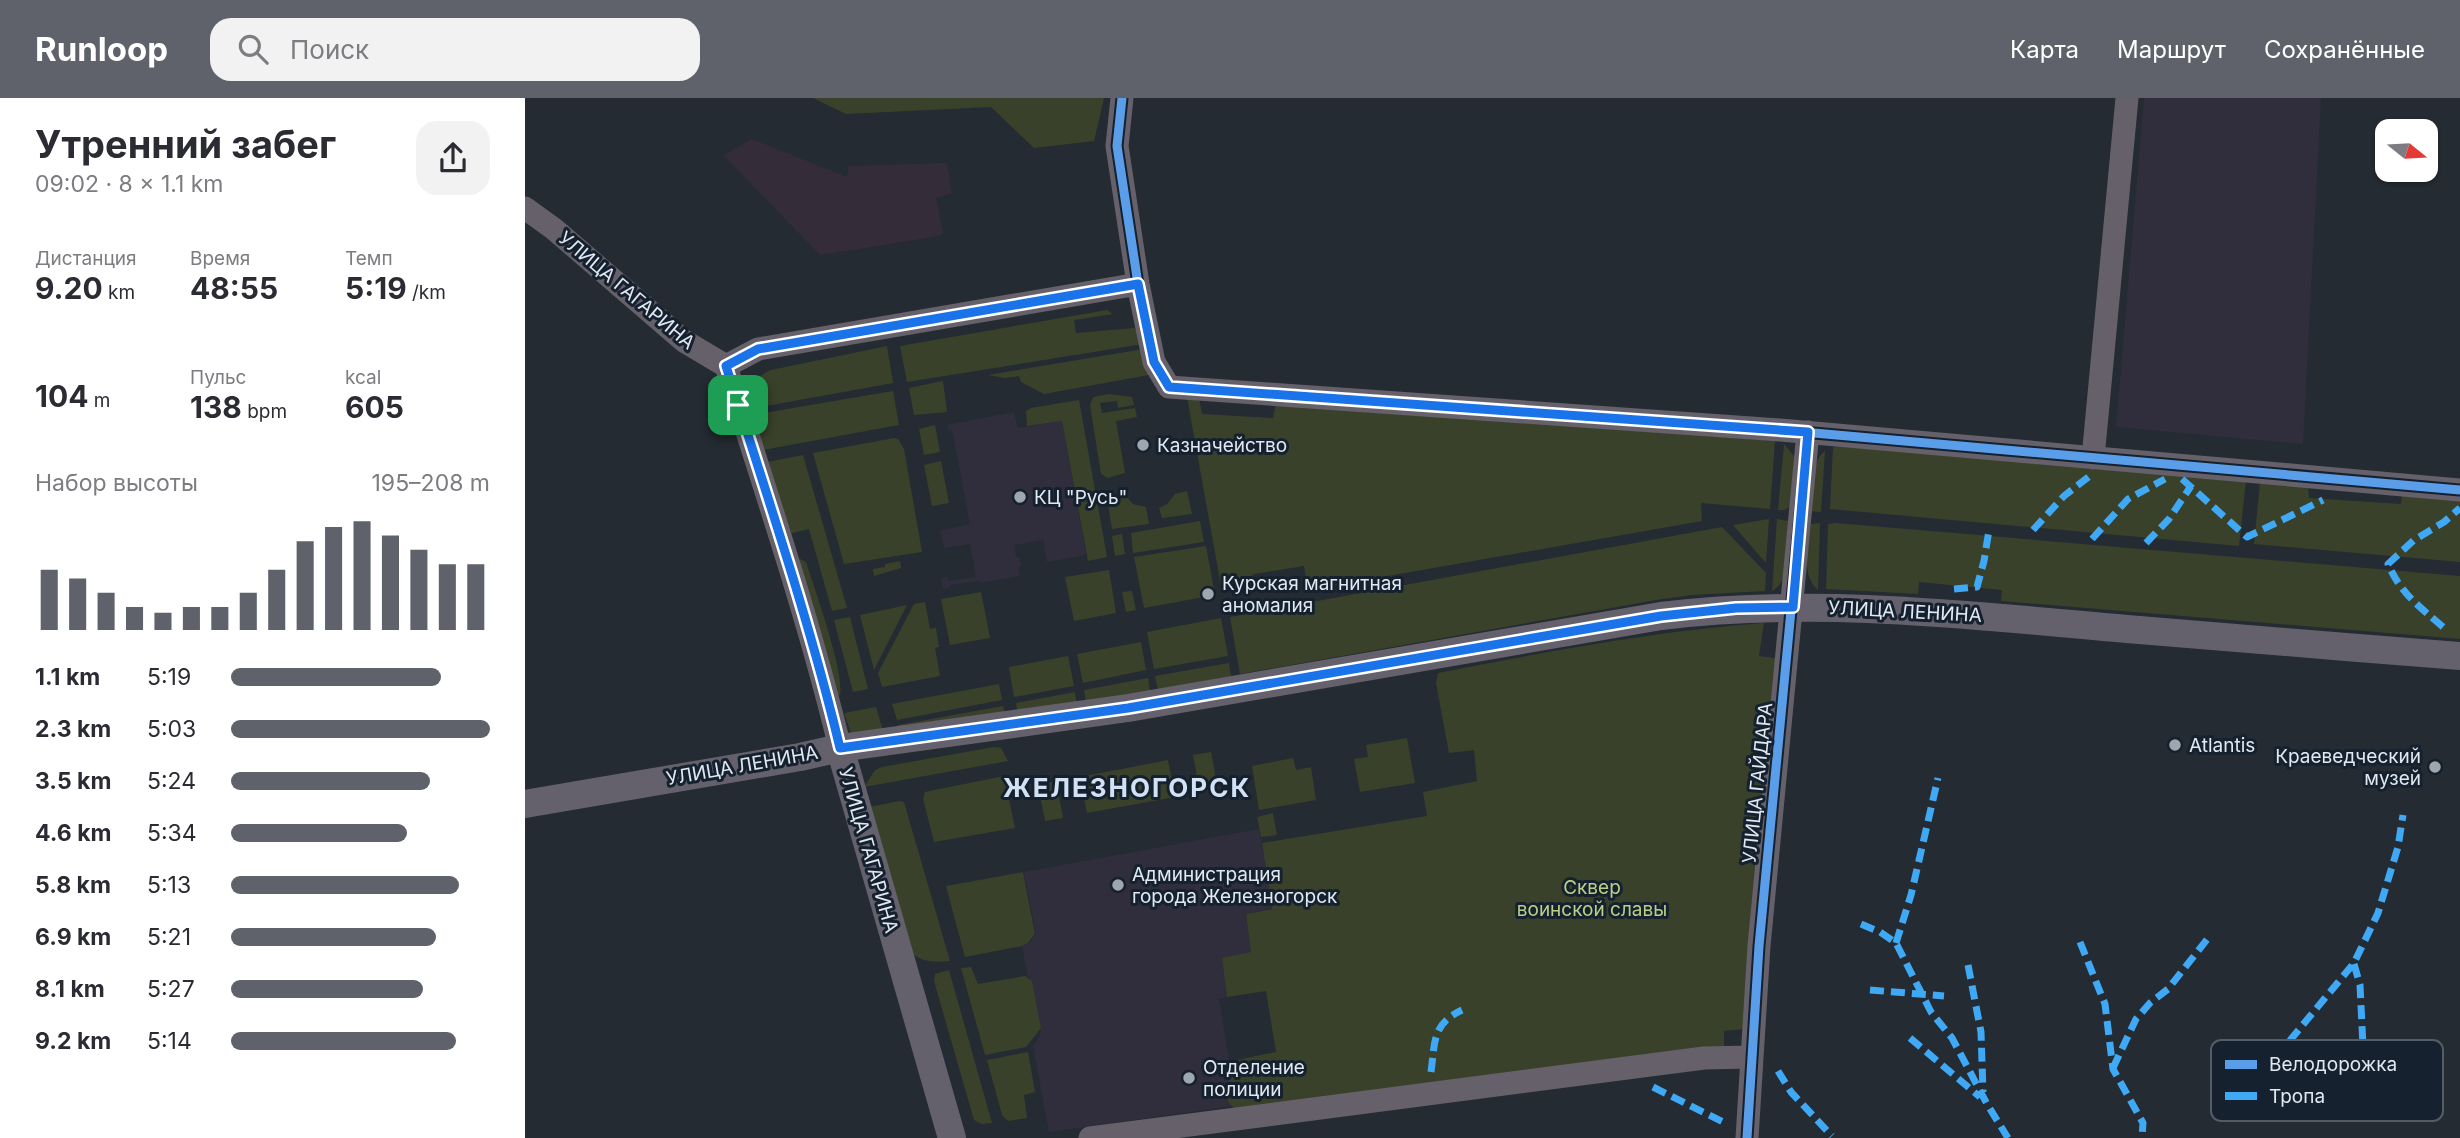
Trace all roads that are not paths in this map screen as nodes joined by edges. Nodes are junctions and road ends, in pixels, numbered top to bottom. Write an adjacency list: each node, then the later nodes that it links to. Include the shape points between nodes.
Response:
1 (1122, 98): 4 (street, via 1117,146)
2 (2127, 98): 7 (street)
3 (525, 208): 5 (street, УЛИЦА ГАГАРИНА, via 684,341)
4 (1138, 284): 5 (street, via 758,349); 6 (street, via 1154,362 1169,387)
5 (726, 366): 11 (street, УЛИЦА ГАГАРИНА, via 827,692)
6 (1808, 432): 7 (street); 9 (street, УЛИЦА ГАЙДАРА)
7 (2093, 458): 8 (street)
8 (2460, 490)
9 (1793, 607): 10 (main road, УЛИЦА ЛЕНИНА, via 1935,612); 11 (main road, УЛИЦА ЛЕНИНА, via 1661,616 1128,708); 13 (street, УЛИЦА ГАЙДАРА)
10 (2460, 656)
11 (840, 748): 12 (main road, УЛИЦА ЛЕНИНА); 14 (main road, УЛИЦА ГАГАРИНА)
12 (525, 804)
13 (1751, 1058): 15 (street, via 1705,1058); 16 (street, УЛИЦА ГАЙДАРА)
14 (952, 1138)
15 (1090, 1138)
16 (1747, 1138)

